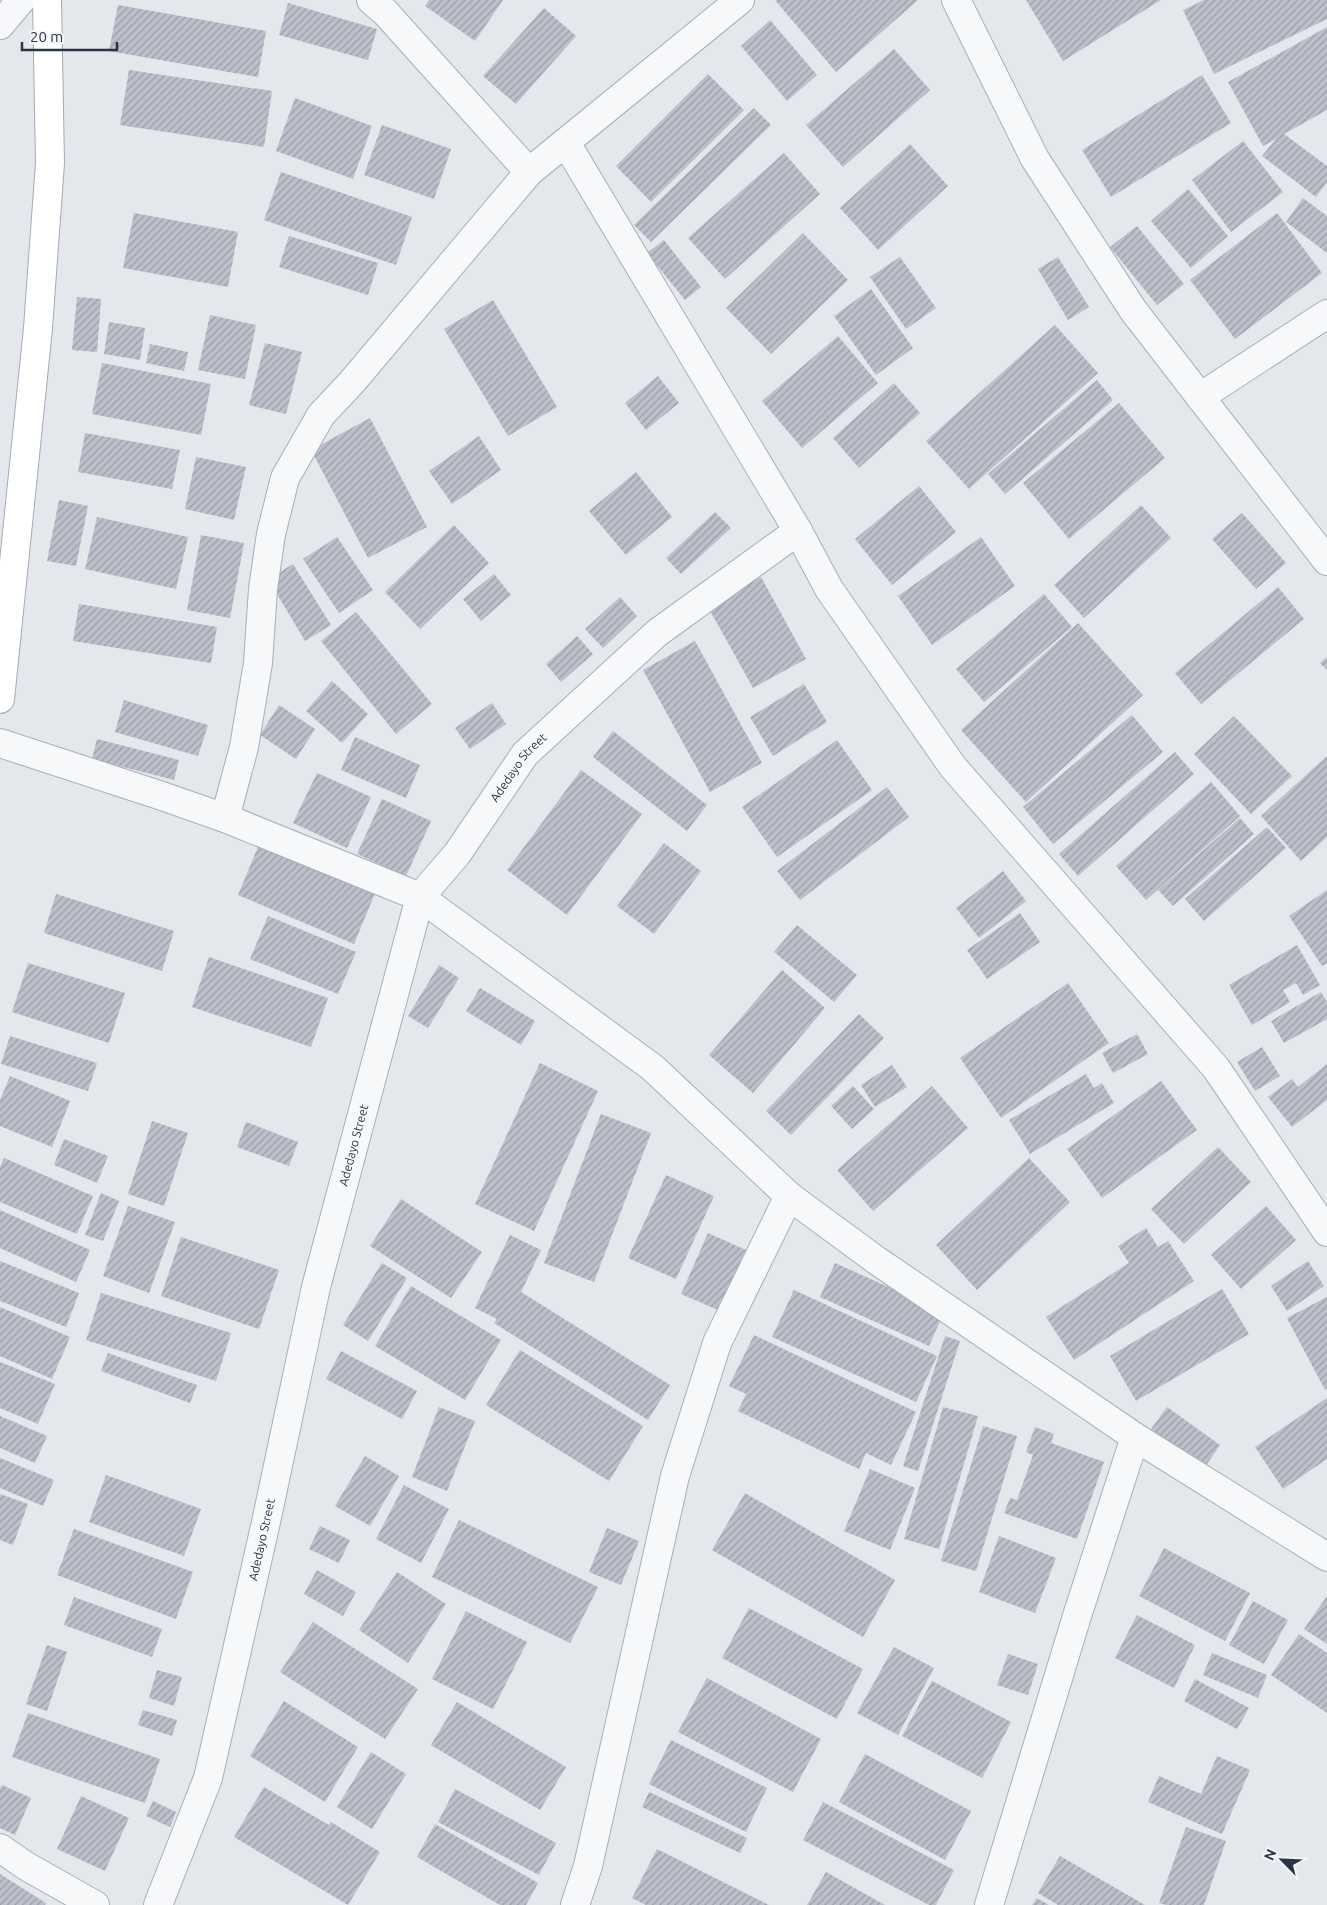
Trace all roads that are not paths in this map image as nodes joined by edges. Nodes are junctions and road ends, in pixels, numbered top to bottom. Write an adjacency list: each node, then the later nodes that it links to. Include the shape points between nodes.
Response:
1 (21, 0): 6 (street)
2 (47, 0): 13 (main road, via 50,162 38,328)
3 (371, 0): 8 (street)
4 (740, 0): 7 (street)
5 (956, 0): 10 (street, via 1035,159 1133,310)
6 (0, 25)
7 (566, 143): 8 (street); 11 (street)
8 (529, 172): 15 (street, via 321,416 285,478 271,534 258,663 244,747)
9 (1327, 314): 10 (street)
10 (1200, 397): 12 (street)
11 (798, 531): 16 (street, Adedayo Street, via 657,633 525,754 457,854); 18 (street, via 829,589 953,767 1216,1068)
12 (1327, 561)
13 (0, 699)
14 (0, 743): 15 (street)
15 (225, 818): 16 (street)
16 (420, 897): 17 (street, via 653,1068); 23 (street, Adedayo Street, via 316,1287 208,1778)
17 (789, 1196): 19 (street, via 876,1260); 24 (street, via 717,1343 675,1476 588,1866)
18 (1327, 1232)
19 (1135, 1437): 20 (street); 25 (street)
20 (1327, 1557)
21 (0, 1848): 22 (street)
22 (95, 1905)
23 (158, 1905)
24 (575, 1905)
25 (989, 1905)

